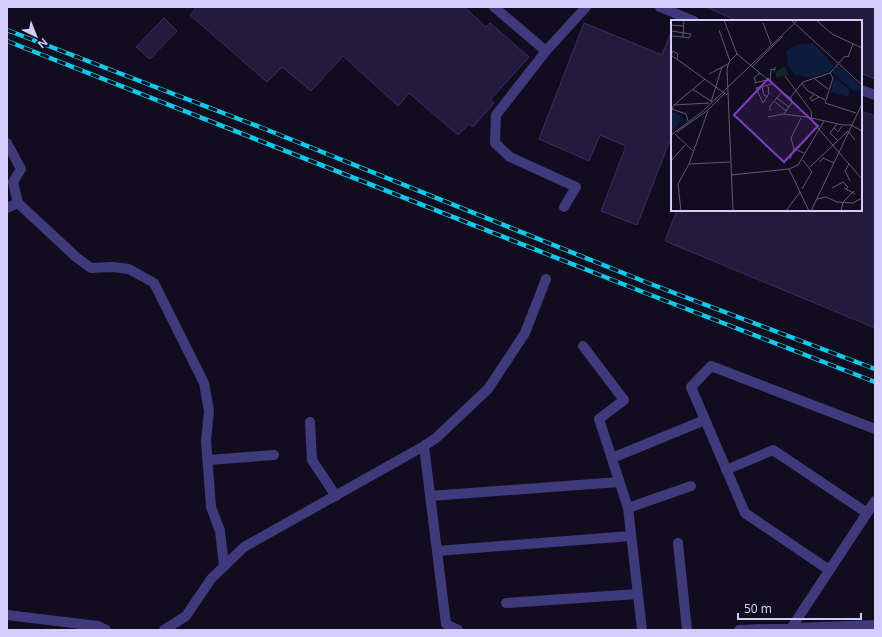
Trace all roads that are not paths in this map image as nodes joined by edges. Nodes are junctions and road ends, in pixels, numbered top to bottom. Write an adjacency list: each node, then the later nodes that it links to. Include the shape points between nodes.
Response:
1 (494, 7): 5 (street)
2 (586, 7): 5 (street)
3 (660, 7): 4 (street)
4 (692, 20)
5 (546, 51): 10 (street, via 496,115 495,143 510,157 576,187)
6 (862, 90): 7 (street)
7 (875, 95)
8 (7, 143): 9 (street, via 21,169 13,182)
9 (18, 203): 11 (street); 20 (street, via 91,268 129,269 154,283 204,384 208,411)
10 (564, 207)
11 (7, 208)
12 (546, 279): 17 (street, via 525,333 488,388 436,438)
13 (583, 346): 19 (street, via 624,400 599,419)
14 (705, 420): 16 (street, via 691,387 711,366); 19 (street); 21 (street)
15 (310, 422): 24 (street, via 312,460)
16 (875, 429)
17 (424, 446): 24 (street); 25 (street)
18 (274, 455): 20 (street)
19 (612, 458): 22 (street)
20 (208, 460): 32 (street, via 212,507 220,531)
21 (726, 470): 28 (street, via 773,450); 33 (street, via 745,513)
22 (620, 482): 25 (street); 27 (street)
23 (691, 486): 27 (street)
24 (336, 496): 32 (street, via 244,547)
25 (430, 496): 31 (street)
26 (875, 501): 28 (street)
27 (628, 508): 29 (street)
28 (867, 513): 33 (street)
29 (631, 536): 31 (street); 34 (street)
30 (678, 543): 44 (street)
31 (437, 551): 42 (street, via 446,624)
32 (224, 566): 41 (street, via 211,579 186,616)
33 (829, 570): 38 (street)
34 (638, 594): 35 (street); 43 (street)
35 (506, 603)
36 (7, 615): 40 (street, via 98,626)
37 (875, 625): 39 (street)
38 (792, 628): 39 (street); 46 (street)
39 (833, 628)
40 (106, 630)
41 (164, 630)
42 (458, 630)
43 (642, 630)
44 (687, 630)
45 (739, 630): 46 (street)
46 (752, 630)

